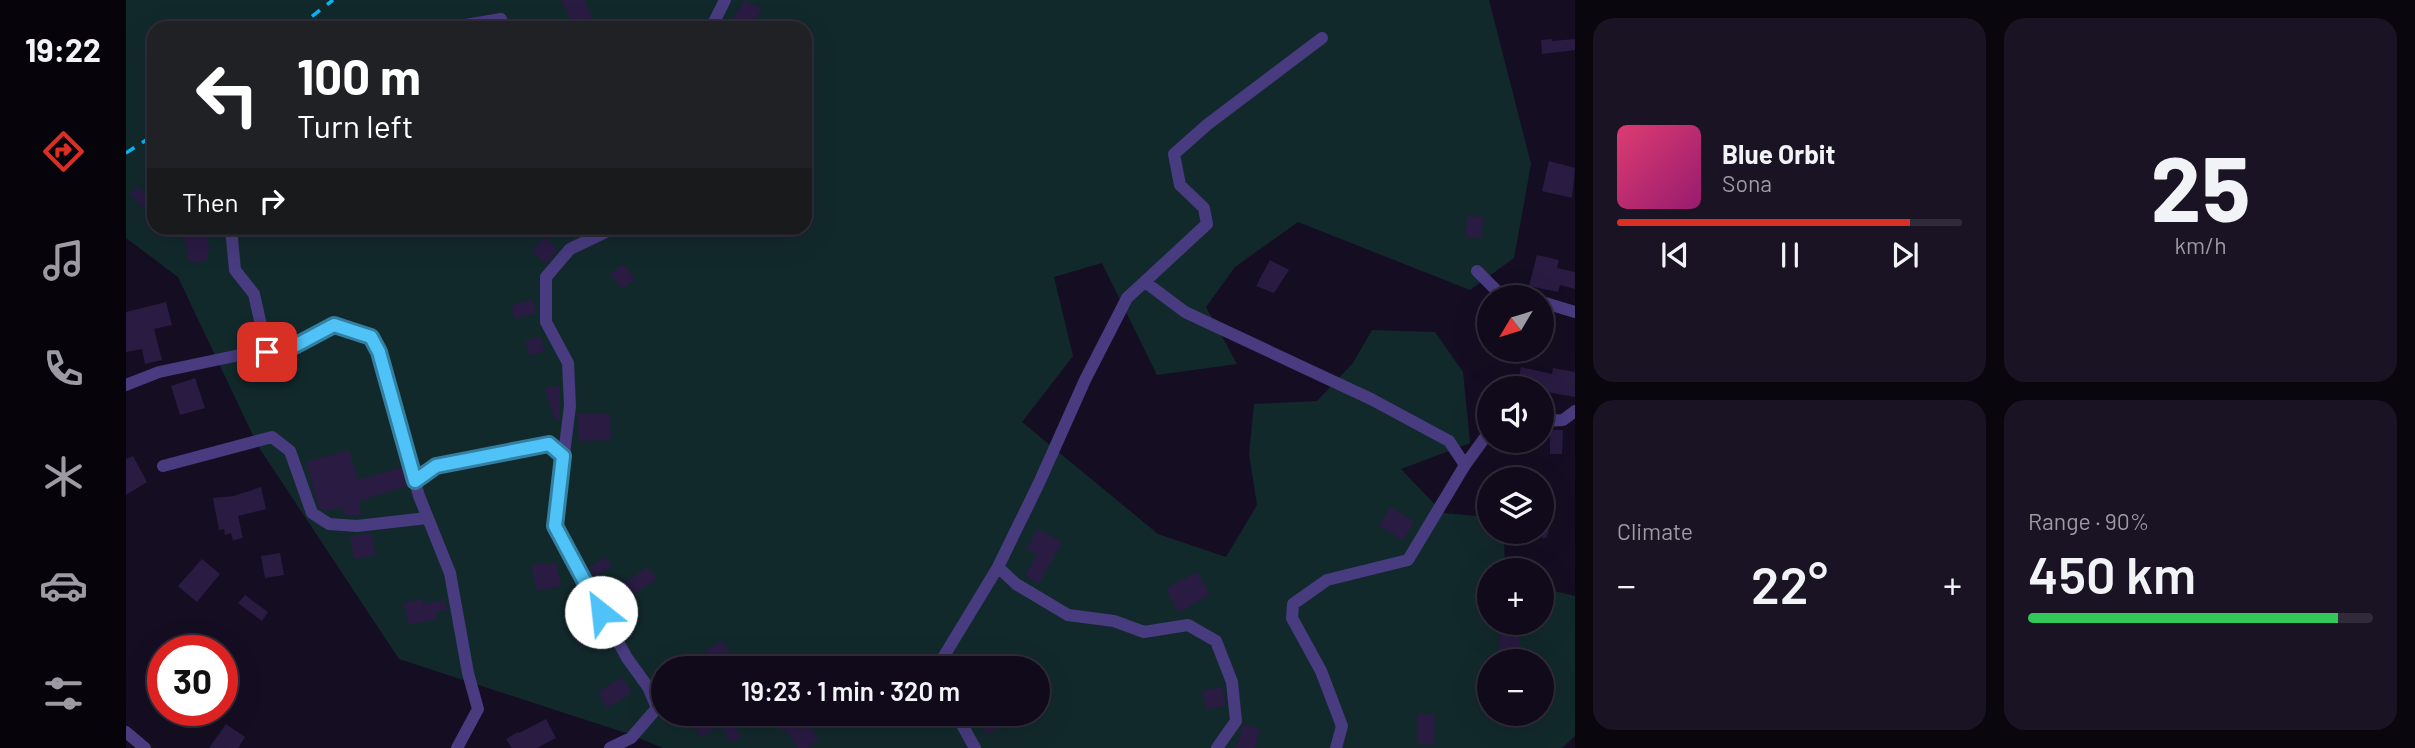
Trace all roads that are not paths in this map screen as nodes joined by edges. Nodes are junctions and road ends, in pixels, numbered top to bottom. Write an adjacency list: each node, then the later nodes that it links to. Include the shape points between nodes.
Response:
1 (725, 0): 4 (street)
2 (501, 19): 3 (street)
3 (489, 21)
4 (714, 21)
5 (1322, 38): 9 (street, via 1174,155 1180,185 1204,208 1207,224)
6 (232, 235): 13 (street, via 236,270 254,293)
7 (599, 235): 18 (street, via 570,249 546,277 546,322 568,363 570,406)
8 (1477, 271): 10 (street)
9 (1145, 282): 19 (street, via 1185,312 1449,441); 23 (street, via 1127,298)
10 (1491, 285)
11 (1554, 306): 12 (street)
12 (1575, 312)
13 (267, 352): 14 (street, via 159,372); 21 (street, via 285,351 334,325 371,337)
14 (126, 385)
15 (1575, 411): 16 (street)
16 (1554, 420)
17 (1477, 448): 19 (street)
18 (563, 456): 21 (street, via 549,444 436,466); 29 (street, via 555,526 657,708 631,738)
19 (1465, 465): 32 (street, via 1408,561 1327,580 1293,604 1292,618 1321,671 1342,726)
20 (163, 466): 22 (street, via 272,437 290,451 312,513 329,524 357,526)
21 (415, 481): 22 (street)
22 (427, 517): 28 (street, via 450,573 478,709)
23 (998, 567): 24 (street); 31 (street, via 1016,584 1068,615 1114,621 1144,632 1188,625 1216,641 1232,682 1236,721)
24 (944, 656)
25 (963, 726): 30 (street)
26 (126, 732): 27 (street)
27 (145, 748)
28 (457, 748)
29 (610, 748)
30 (975, 748)
31 (1217, 748)
32 (1336, 748)

